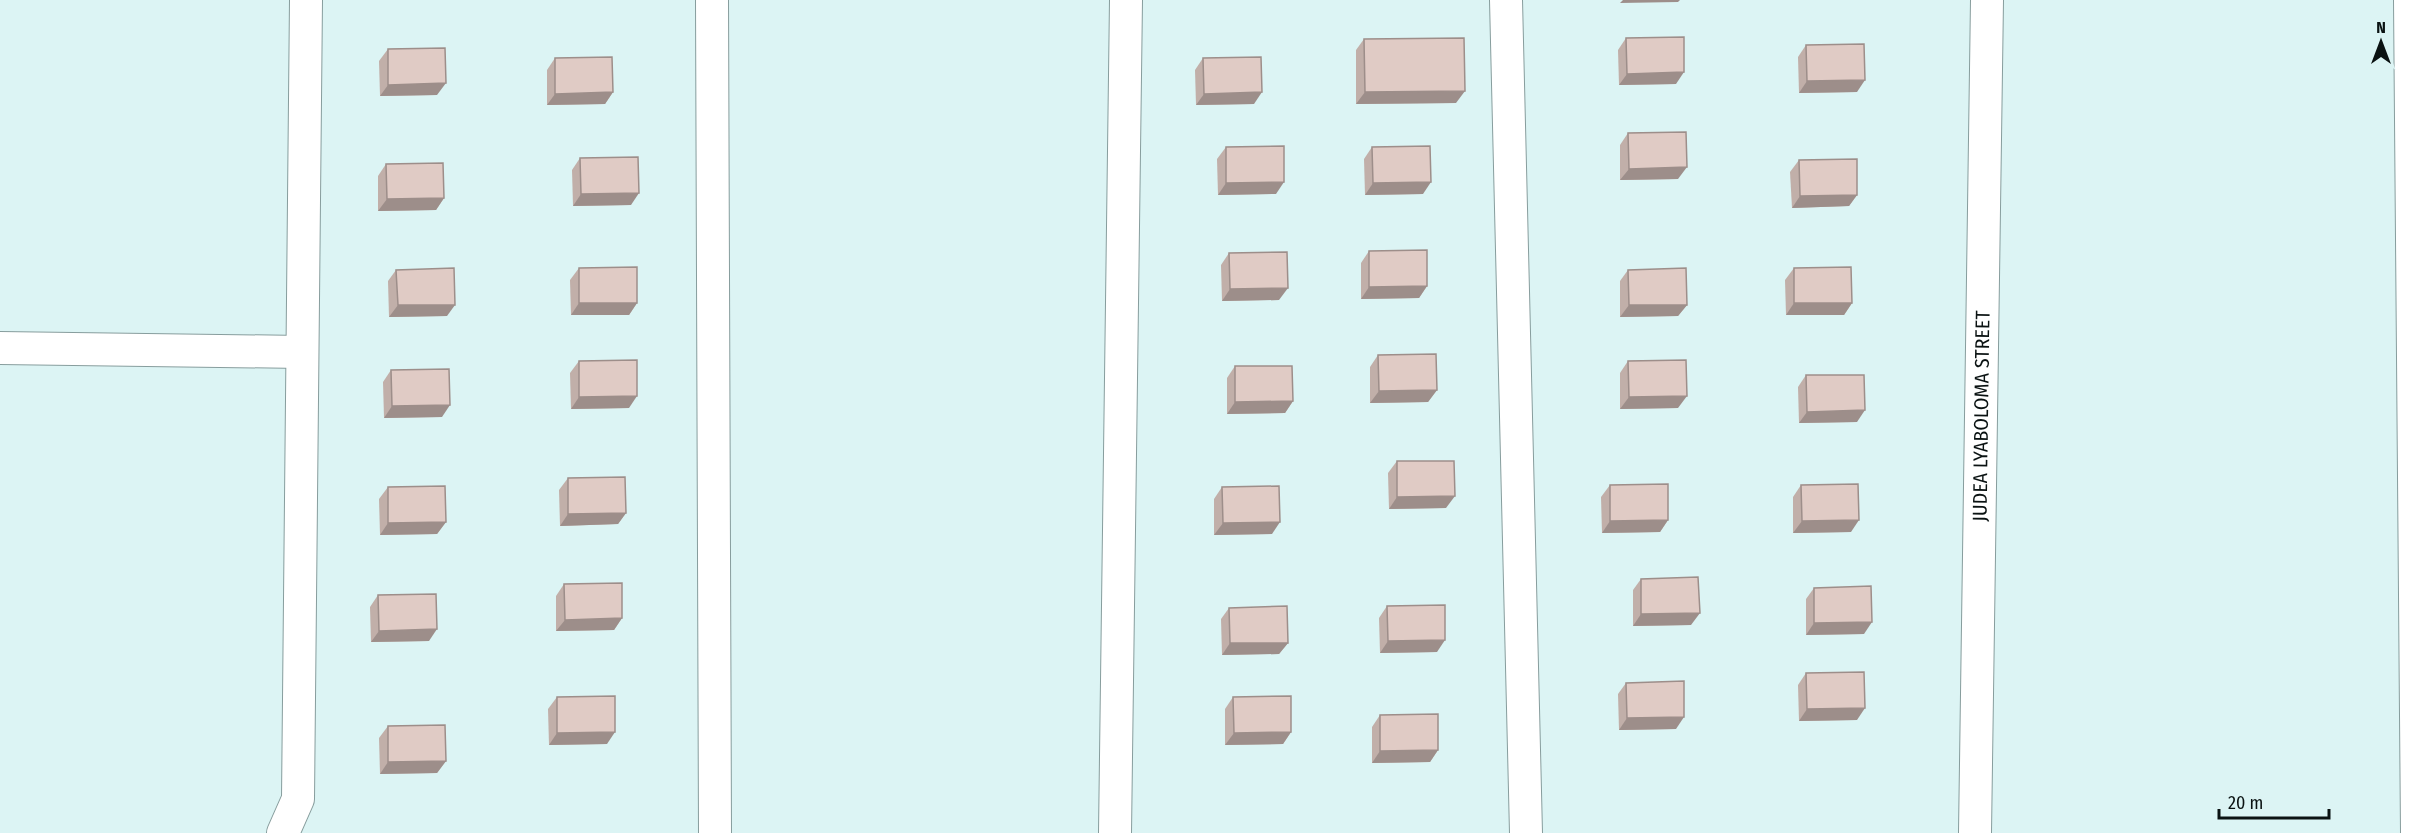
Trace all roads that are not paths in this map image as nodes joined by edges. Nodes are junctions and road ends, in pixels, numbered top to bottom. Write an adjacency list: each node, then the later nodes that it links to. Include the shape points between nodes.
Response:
1 (306, 0): 8 (street)
2 (712, 0): 10 (street)
3 (1126, 0): 11 (street)
4 (1506, 0): 12 (street)
5 (1987, 0): 13 (street, JUDEA LYABOLOMA STREET)
6 (2410, 0): 14 (street)
7 (0, 348): 8 (street)
8 (302, 352): 9 (street, via 298,799)
9 (283, 833)
10 (715, 833)
11 (1115, 833)
12 (1526, 833)
13 (1975, 833)
14 (2416, 833)

